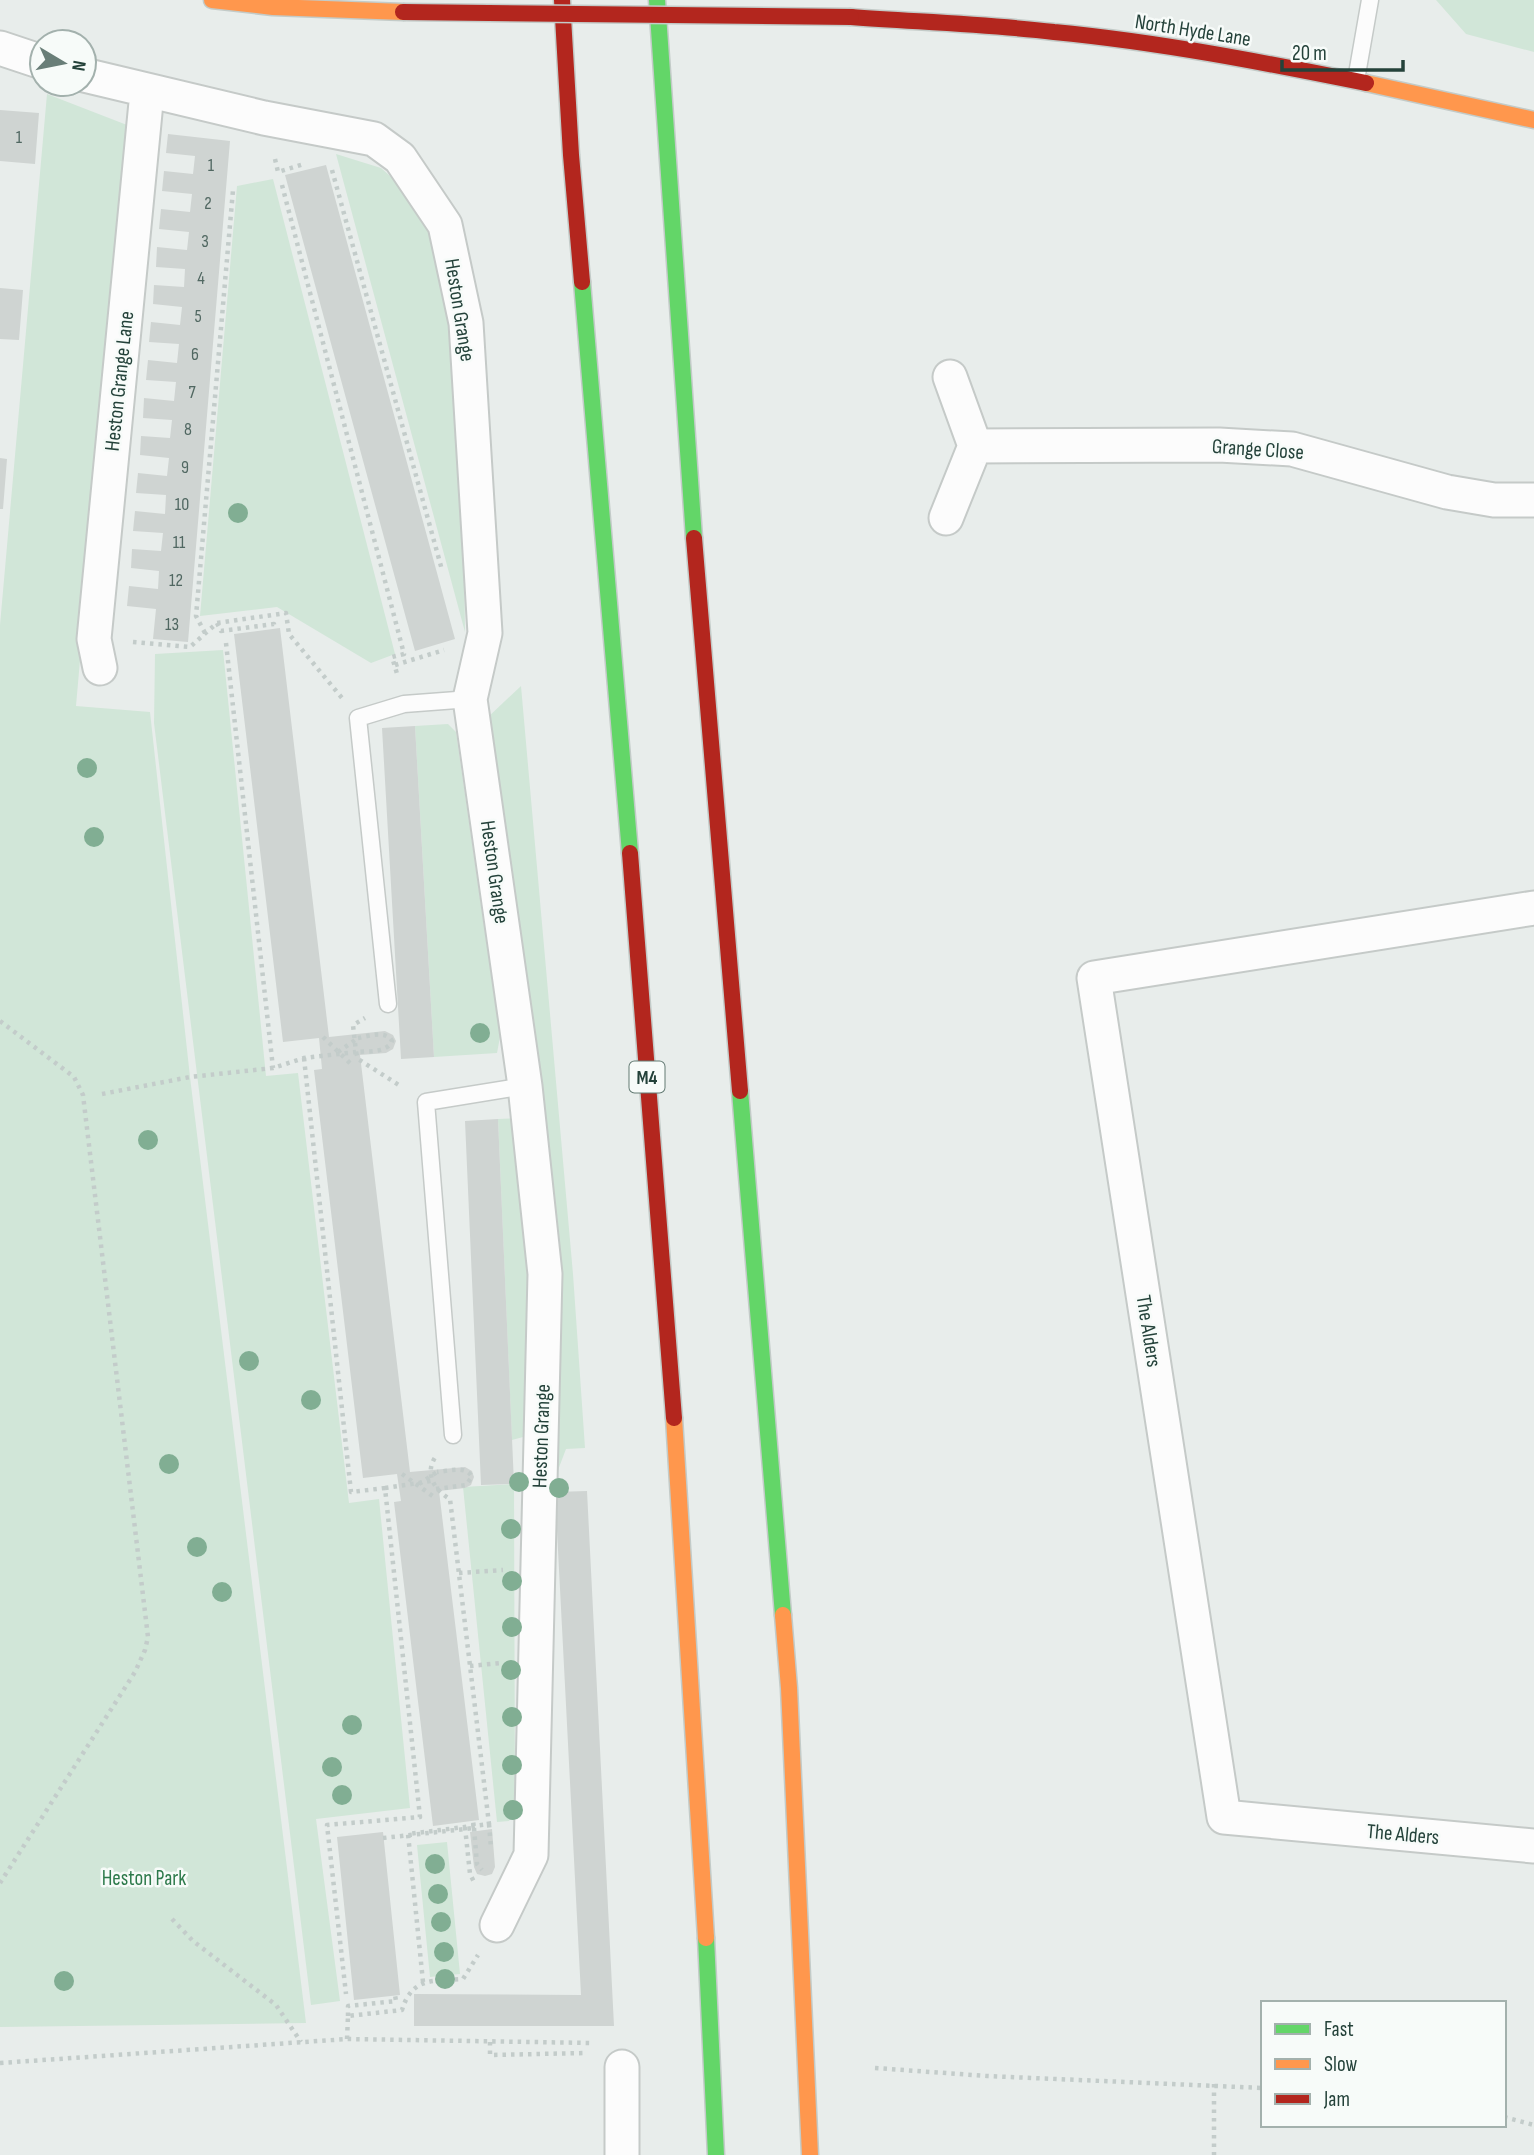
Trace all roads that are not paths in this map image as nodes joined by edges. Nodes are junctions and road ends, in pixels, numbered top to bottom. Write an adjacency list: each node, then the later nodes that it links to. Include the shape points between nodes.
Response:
1 (212, 0): 8 (main road, North Hyde Lane, bridge, via 403,12 851,17 1081,34)
2 (562, 0): 25 (main road, M4, via 673,1392)
3 (657, 0): 26 (main road, via 692,511 789,1688)
4 (1370, 0): 8 (lane)
5 (0, 48): 6 (street)
6 (28, 57)
7 (98, 79): 9 (street, Heston Grange)
8 (1356, 80): 10 (main road, North Hyde Lane)
9 (147, 92): 15 (street, Heston Grange Lane); 16 (street, Heston Grange, via 374,139 400,158 445,225 467,323 485,633)
10 (1534, 120)
11 (950, 377): 12 (street)
12 (975, 446): 13 (street, Grange Close, via 1292,449 1447,492 1494,500); 14 (street)
13 (1534, 500)
14 (946, 518)
15 (97, 654)
16 (470, 699): 18 (lane, via 404,704 358,718); 19 (street, Heston Grange)
17 (1534, 908): 21 (street, The Alders, via 1094,978 1224,1817)
18 (388, 1004)
19 (525, 1086): 20 (lane, via 426,1102); 22 (street, Heston Grange, via 545,1274 531,1856)
20 (453, 1435)
21 (1534, 1846)
22 (497, 1925)
23 (622, 2067): 24 (street)
24 (622, 2155)
25 (716, 2155)
26 (810, 2155)

